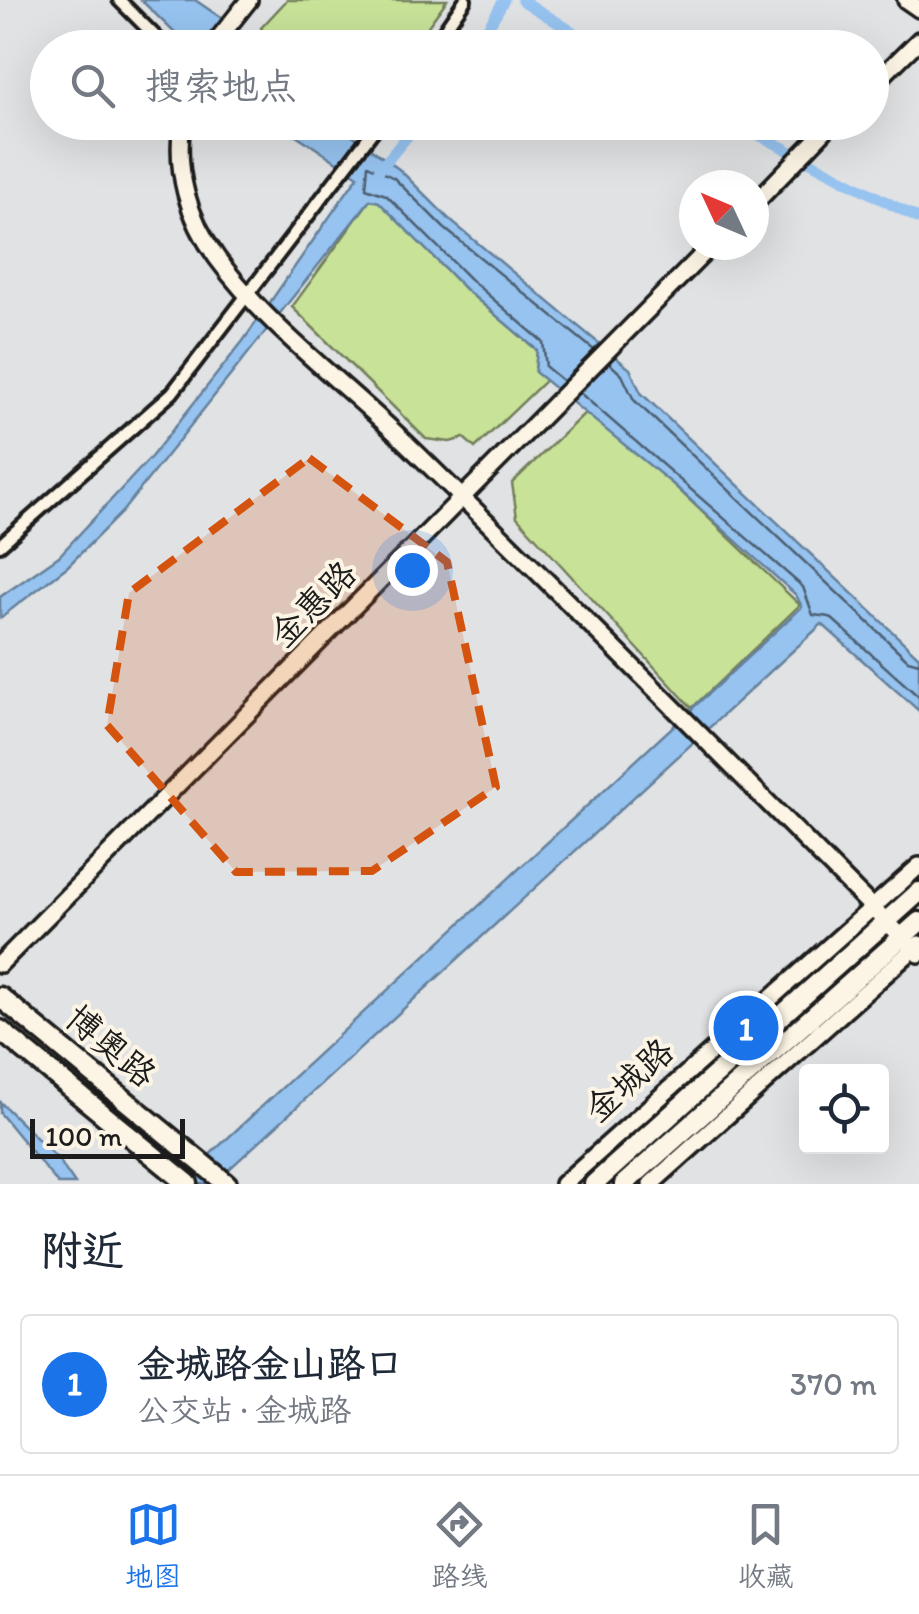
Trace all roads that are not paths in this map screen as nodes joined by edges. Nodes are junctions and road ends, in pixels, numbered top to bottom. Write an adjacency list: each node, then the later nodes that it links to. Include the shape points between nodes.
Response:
1 (118, 0): 6 (street)
2 (249, 0): 7 (main road)
3 (466, 0): 8 (street)
4 (906, 0): 5 (main road)
5 (919, 9)
6 (149, 30)
7 (224, 30)
8 (445, 30)
9 (919, 40): 10 (main road)
10 (889, 69)
11 (183, 140): 16 (main road, via 184,193 196,225)
12 (368, 140): 16 (street)
13 (815, 140): 14 (main road)
14 (769, 189)
15 (697, 260): 17 (main road, 金惠路)
16 (251, 297): 17 (main road); 18 (street, via 172,393)
17 (459, 498): 21 (main road); 24 (main road, 金惠路)
18 (0, 545)
19 (919, 866): 21 (main road, 金城路)
20 (919, 892): 21 (main road, 金城路)
21 (879, 914): 23 (main road); 28 (main road, 金城路); 30 (main road, 金城路)
22 (919, 922): 23 (main road)
23 (913, 946): 27 (main road); 29 (main road)
24 (0, 964)
25 (0, 996): 32 (main road, 博奥路)
26 (0, 1030): 31 (main road, 博奥路)
27 (758, 1091): 29 (main road); 36 (main road)
28 (657, 1128): 30 (main road); 34 (main road, 金城路)
29 (686, 1130): 35 (main road)
30 (595, 1153): 33 (main road, 金城路)
31 (188, 1184)
32 (227, 1184)
33 (563, 1184)
34 (594, 1184)
35 (624, 1184)
36 (651, 1184)

